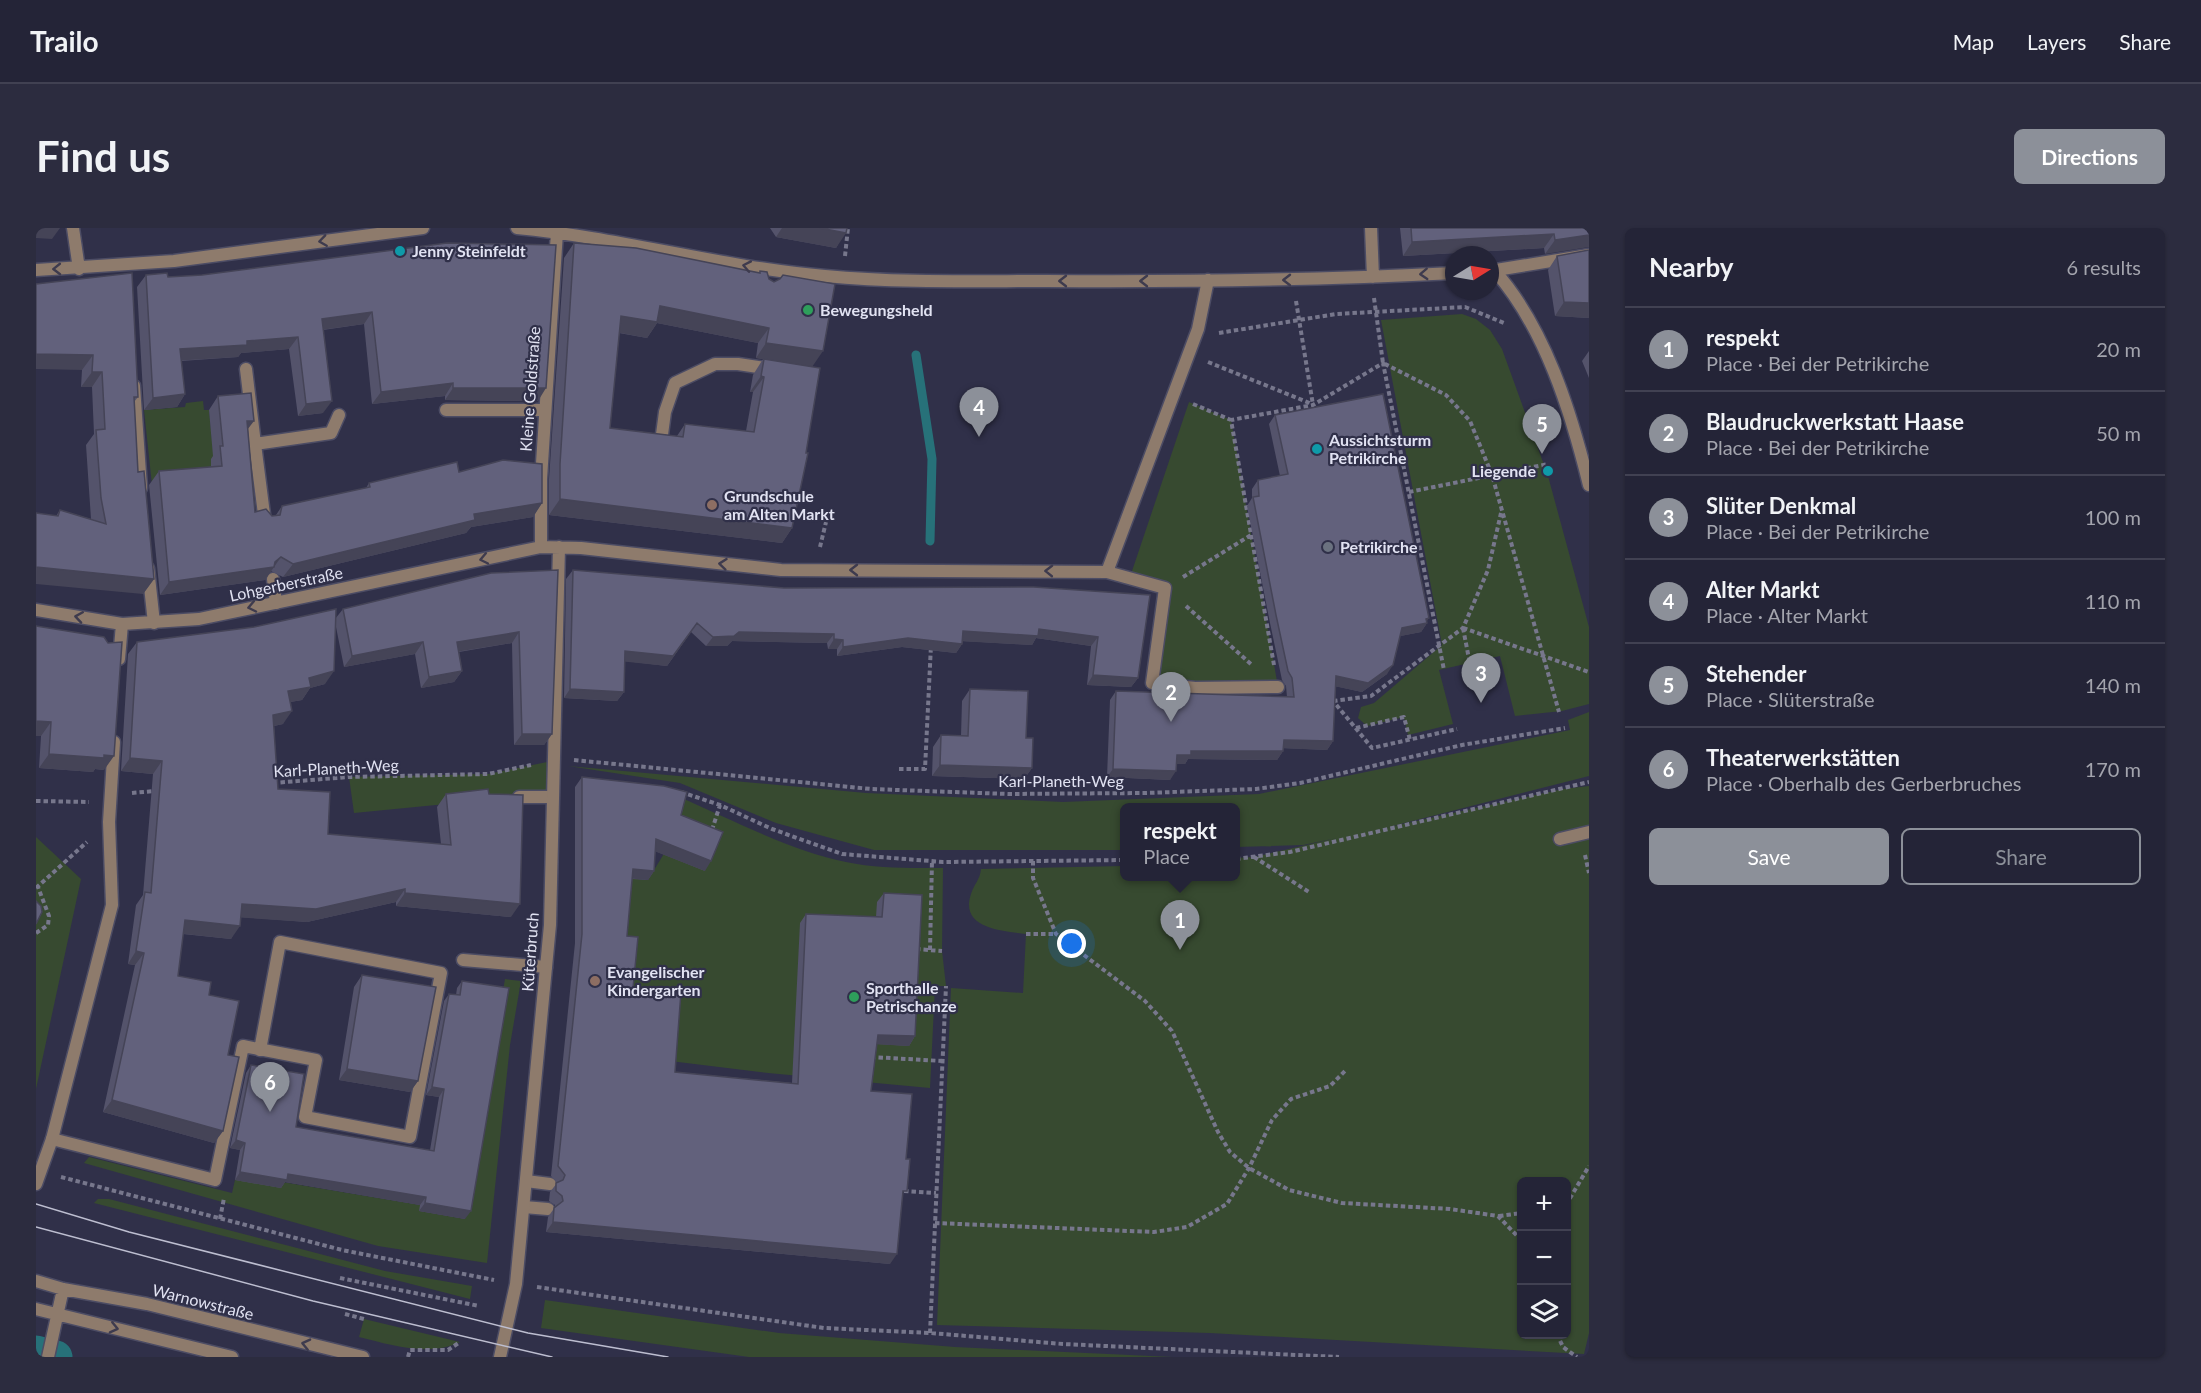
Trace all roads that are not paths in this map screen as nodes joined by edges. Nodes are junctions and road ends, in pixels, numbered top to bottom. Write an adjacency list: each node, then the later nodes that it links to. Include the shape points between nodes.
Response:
1 (73, 228): 7 (street)
2 (423, 228): 7 (street, one-way to 7, via 128,270)
3 (517, 228): 5 (street)
4 (1371, 228): 11 (street)
5 (557, 232): 13 (street, one-way to 5, via 904,280 767,275 594,236); 18 (street, Kleine Goldstraße)
6 (1589, 255): 8 (street)
7 (79, 269): 9 (street, one-way to 9)
8 (1499, 269)
9 (36, 270)
10 (1445, 273): 11 (street, one-way to 11)
11 (1373, 277): 13 (street, one-way to 13)
12 (1499, 277): 22 (street, via 1515,293 1541,340)
13 (1208, 280): 28 (street, via 1198,328)
14 (246, 369): 21 (street)
15 (780, 370): 20 (street, via 715,364 675,383 665,412)
16 (133, 376): 23 (street)
17 (446, 410): 18 (street)
18 (545, 411): 25 (street, Kleine Goldstraße)
19 (339, 415): 21 (street, via 331,433)
20 (661, 442)
21 (255, 444): 24 (street)
22 (1589, 485)
23 (142, 496)
24 (265, 522)
25 (542, 547): 26 (street, Lohgerberstraße); 30 (street, Lohgerberstraße, one-way to 30)
26 (559, 547): 28 (street, Lohgerberstraße, one-way to 26, via 781,570); 38 (street, Küterbruch, via 547,762)
27 (147, 553): 32 (street)
28 (1107, 572): 35 (street, Lohgerberstraße, via 1164,588 1152,683 1195,688)
29 (273, 579): 30 (street)
30 (276, 603): 32 (street, Lohgerberstraße, one-way to 32, via 199,619)
31 (36, 610): 33 (street, Lohgerberstraße, one-way to 31)
32 (154, 623): 33 (street, Lohgerberstraße)
33 (122, 624): 34 (street)
34 (117, 677)
35 (1278, 687)
36 (114, 730): 44 (street, via 109,822 112,905)
37 (519, 797): 38 (street)
38 (552, 797): 42 (street, Küterbruch)
39 (1589, 832): 40 (street)
40 (1560, 839)
41 (463, 960): 42 (street)
42 (546, 966): 45 (street, Küterbruch)
43 (260, 1050): 43 (street, via 315,1060 305,1117 410,1137 441,973 280,942); 44 (street, via 243,1046 215,1180)
44 (52, 1139): 46 (street)
45 (526, 1181): 47 (street); 48 (street, Küterbruch)
46 (36, 1184)
47 (550, 1184)
48 (524, 1207): 49 (street); 57 (street, Küterbruch, via 516,1284)
49 (548, 1209)
50 (36, 1281): 51 (street, Warnowstraße)
51 (63, 1289): 53 (street); 54 (street, Warnowstraße, one-way to 51, via 147,1304)
52 (36, 1310): 53 (street)
53 (57, 1315): 55 (street); 56 (street, one-way to 56)
54 (356, 1356)
55 (48, 1357)
56 (232, 1357)
57 (500, 1357)

